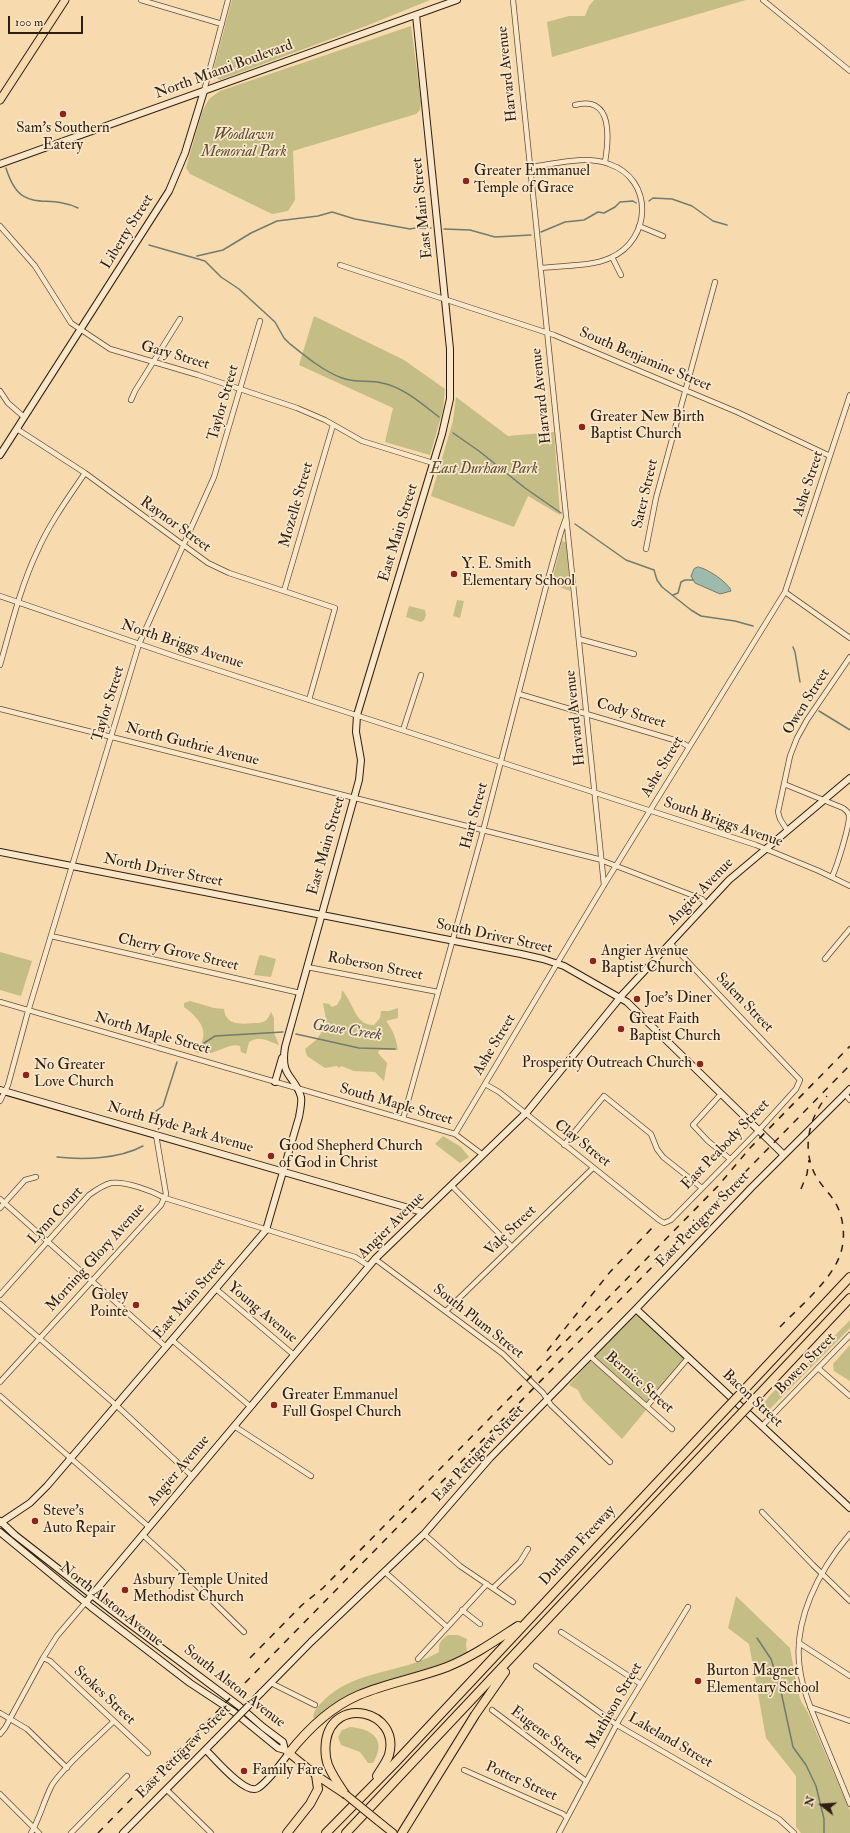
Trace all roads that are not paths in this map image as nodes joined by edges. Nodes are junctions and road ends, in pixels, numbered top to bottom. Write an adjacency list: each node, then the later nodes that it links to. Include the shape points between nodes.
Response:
1 (65, 0): 11 (main road)
2 (141, 0): 8 (street)
3 (228, 0): 8 (street, Liberty Street)
4 (457, 0): 7 (street, North Miami Boulevard)
5 (513, 0): 15 (street, Harvard Avenue)
6 (763, 0): 9 (street)
7 (416, 15): 10 (street, North Miami Boulevard); 24 (street, East Main Street)
8 (222, 24): 10 (street, Liberty Street)
9 (850, 71)
10 (204, 91): 14 (street, North Miami Boulevard); 27 (street, Liberty Street, via 185,153 169,191)
11 (0, 100)
12 (575, 105): 13 (street, via 593,105 605,118 608,132)
13 (605, 162): 15 (street, via 585,161); 17 (street, via 624,172 639,191 643,207)
14 (0, 164)
15 (530, 167): 21 (street, Harvard Avenue)
16 (0, 226): 27 (street, Gary Street, via 27,255 49,285 68,320)
17 (639, 226): 18 (street); 19 (street, via 626,247)
18 (663, 236)
19 (612, 257): 21 (street); 22 (street)
20 (340, 265): 24 (street, South Benjamine Street)
21 (541, 268): 28 (street, Harvard Avenue)
22 (621, 275)
23 (715, 282): 31 (street, Sater Street)
24 (445, 300): 28 (street, South Benjamine Street); 40 (street, East Main Street, via 451,389)
25 (180, 319): 29 (street)
26 (260, 321): 30 (street, Taylor Street)
27 (80, 330): 29 (street, Gary Street, via 110,349); 35 (street, Liberty Street)
28 (547, 333): 31 (street, South Benjamine Street); 42 (street, Harvard Avenue)
29 (153, 361): 30 (street, Gary Street); 34 (street)
30 (240, 389): 36 (street, Gary Street, via 297,408); 43 (street, Taylor Street, via 214,477)
31 (686, 390): 39 (street, South Benjamine Street); 44 (street, Sater Street, via 657,493)
32 (0, 391): 35 (street, via 8,403)
33 (850, 395): 39 (street, Ashe Street)
34 (131, 400)
35 (24, 417): 37 (street, Liberty Street)
36 (333, 425): 40 (street, Gary Street, via 369,444); 45 (street, Mozelle Street)
37 (17, 429): 38 (street, Liberty Street); 41 (street, Raynor Street)
38 (0, 455)
39 (830, 456): 46 (street, Ashe Street)
40 (433, 463): 60 (street, East Main Street)
41 (85, 473): 43 (street, Raynor Street); 48 (street, via 42,540)
42 (566, 518): 50 (street, Harvard Avenue); 56 (street, Hart Street)
43 (183, 546): 45 (street, Raynor Street, via 221,570); 51 (street, Taylor Street)
44 (646, 549)
45 (284, 592): 57 (street, Raynor Street, via 335,608)
46 (785, 592): 49 (street); 63 (street, Ashe Street)
47 (0, 596): 48 (street, North Briggs Avenue)
48 (18, 604): 51 (street, North Briggs Avenue); 54 (street)
49 (850, 638)
50 (579, 639): 52 (street); 59 (street, Harvard Avenue)
51 (139, 644): 57 (street, North Briggs Avenue); 62 (street, Taylor Street)
52 (634, 654)
53 (850, 657): 66 (street, Owen Street, via 801,729 790,756)
54 (0, 665)
55 (421, 675): 61 (street)
56 (519, 694): 59 (street, Cody Street); 64 (street, Hart Street)
57 (309, 700): 60 (street, North Briggs Avenue)
58 (0, 709): 62 (street, North Guthrie Avenue)
59 (587, 713): 63 (street, Cody Street, via 681,742); 67 (street, Harvard Avenue)
60 (357, 715): 61 (street, South Briggs Avenue); 68 (street, East Main Street, via 356,732 361,767)
61 (403, 730): 64 (street, South Briggs Avenue)
62 (111, 737): 68 (street, North Guthrie Avenue); 77 (street, Taylor Street)
63 (689, 747): 70 (street, Ashe Street)
64 (502, 762): 67 (street, South Briggs Avenue); 72 (street, Hart Street)
65 (850, 778): 69 (street, Angier Avenue)
66 (784, 784): 69 (street); 71 (street, Owen Street, via 778,812)
67 (595, 792): 70 (street, South Briggs Avenue); 75 (street, Harvard Avenue)
68 (354, 798): 72 (street, North Guthrie Avenue); 82 (street, East Main Street)
69 (824, 800): 71 (street, Angier Avenue); 78 (street, via 848,812 850,822)
70 (651, 810): 73 (street, South Briggs Avenue); 76 (street, Ashe Street)
71 (788, 830): 73 (street, Angier Avenue)
72 (483, 831): 75 (street, North Guthrie Avenue); 85 (street, Hart Street)
73 (764, 849): 78 (street, South Briggs Avenue); 81 (street, Angier Avenue)
74 (0, 852): 77 (street, North Driver Street)
75 (603, 861): 76 (street, North Guthrie Avenue); 79 (street, Harvard Avenue)
76 (616, 866): 79 (street, Ashe Street); 81 (street, North Guthrie Avenue, via 702,899)
77 (73, 867): 82 (street, North Driver Street); 84 (street, Taylor Street)
78 (832, 877): 80 (street, South Briggs Avenue)
79 (604, 885): 88 (street, Ashe Street)
80 (850, 886)
81 (706, 904): 86 (street, Angier Avenue)
82 (320, 916): 85 (street, South Driver Street); 89 (street, East Main Street)
83 (850, 929): 87 (street)
84 (51, 936): 91 (street, Cherry Grove Street); 94 (street, Taylor Street)
85 (452, 941): 88 (street, South Driver Street); 90 (street, Hart Street)
86 (670, 943): 92 (street, Angier Avenue); 96 (street, Salem Street)
87 (825, 959)
88 (558, 963): 92 (street, South Driver Street); 98 (street, Ashe Street)
89 (307, 967): 90 (street, Roberson Street); 91 (street, East Main Street)
90 (438, 992): 107 (street, Hart Street)
91 (300, 993): 95 (street, East Main Street)
92 (621, 998): 102 (street, South Driver Street); 106 (street, Angier Avenue)
93 (0, 1002): 94 (street, North Maple Street)
94 (29, 1011): 97 (street, North Maple Street); 101 (street, Taylor Street)
95 (285, 1047): 97 (street, East Main Street); 99 (street, East Main Street, via 285,1070)
96 (800, 1080): 108 (street, East Peabody Street, via 796,1089)
97 (275, 1082): 99 (street, North Maple Street)
98 (485, 1084): 106 (street, Clay Street); 109 (street, Ashe Street)
99 (297, 1088): 107 (street, South Maple Street); 116 (street, East Main Street, via 301,1097 300,1111)
100 (850, 1089): 103 (street, East Pettigrew Street)
101 (3, 1091): 105 (street, Taylor Street); 110 (street, North Hyde Park Avenue)
102 (721, 1094): 108 (street, South Driver Street); 114 (street, via 693,1125)
103 (845, 1094): 104 (street); 113 (street, East Pettigrew Street)
104 (850, 1100)
105 (0, 1101)
106 (525, 1114): 111 (street, Clay Street); 112 (street, Angier Avenue)
107 (403, 1119): 109 (street, South Maple Street)
108 (759, 1130): 113 (street, South Driver Street); 114 (street, East Peabody Street)
109 (454, 1134): 112 (street, South Maple Street)
110 (156, 1135): 116 (street, North Hyde Park Avenue); 120 (street, Morning Glory Avenue)
111 (564, 1145): 115 (street, Clay Street); 119 (street, via 604,1096 651,1134 663,1157)
112 (483, 1155): 118 (street, Angier Avenue)
113 (784, 1155): 137 (street, East Pettigrew Street)
114 (730, 1158): 119 (street, East Peabody Street)
115 (593, 1168): 125 (street, Clay Street); 128 (street, Vale Street)
116 (283, 1172): 124 (street, North Hyde Park Avenue); 126 (street, East Main Street)
117 (36, 1176): 122 (street, via 25,1180)
118 (451, 1185): 124 (street, Angier Avenue); 128 (street)
119 (702, 1188): 125 (street, East Peabody Street, via 671,1220)
120 (165, 1198): 126 (street, Lynn Court); 127 (street, Lynn Court, via 122,1183 106,1185 89,1195); 132 (street, Morning Glory Avenue)
121 (0, 1199): 122 (street)
122 (5, 1203): 123 (street); 127 (street)
123 (0, 1208)
124 (422, 1213): 129 (street, Angier Avenue)
125 (664, 1223)
126 (266, 1230): 130 (street, via 355,1257); 133 (street, East Main Street)
127 (48, 1241): 132 (street); 134 (street, Lynn Court)
128 (512, 1248): 138 (street, Vale Street)
129 (375, 1259): 130 (street, Angier Avenue); 138 (street, South Plum Street)
130 (369, 1266): 143 (street, Angier Avenue)
131 (849, 1278): 180 (highway, Durham Freeway, bridge)
132 (92, 1280): 140 (street, Morning Glory Avenue); 142 (street)
133 (216, 1289): 141 (street, East Main Street); 143 (street, Young Avenue)
134 (0, 1294)
135 (849, 1299): 186 (highway, Durham Freeway, bridge)
136 (0, 1304): 140 (street)
137 (636, 1309): 144 (street, East Pettigrew Street); 145 (street, Bacon Street)
138 (446, 1311): 150 (street, South Plum Street, via 503,1354)
139 (850, 1335): 146 (street, Bowen Street)
140 (39, 1339): 147 (street, Morning Glory Avenue); 151 (street)
141 (172, 1340): 142 (street, East Main Street); 152 (street)
142 (166, 1347): 151 (street, East Main Street)
143 (294, 1355): 152 (street, Angier Avenue)
144 (590, 1356): 150 (street, East Pettigrew Street); 153 (street, Bernice Street)
145 (688, 1358): 153 (street); 155 (street, Bacon Street)
146 (818, 1368): 149 (street); 155 (street, Bowen Street)
147 (0, 1382)
148 (0, 1396): 157 (street)
149 (850, 1396)
150 (547, 1400): 158 (street, South Plum Street); 166 (street, East Pettigrew Street, via 490,1458)
151 (116, 1405): 157 (street, East Main Street); 159 (street)
152 (250, 1406): 154 (street, Angier Avenue)
153 (647, 1406): 156 (street, Bernice Street)
154 (234, 1426): 159 (street, Angier Avenue); 160 (street)
155 (762, 1426): 161 (street, Bacon Street)
156 (672, 1429)
157 (70, 1459): 163 (street, East Main Street, via 33,1500); 164 (street)
158 (610, 1462)
159 (192, 1476): 164 (street, Angier Avenue)
160 (311, 1476)
161 (850, 1508)
162 (762, 1512): 171 (street)
163 (0, 1522): 174 (street, North Alston Avenue)
164 (149, 1527): 168 (street, Angier Avenue)
165 (0, 1532): 176 (street, North Alston Avenue)
166 (424, 1534): 170 (street, East Pettigrew Street); 172 (street, via 460,1566)
167 (850, 1534): 171 (street)
168 (143, 1535): 174 (street, Angier Avenue); 183 (street)
169 (528, 1550): 173 (street, via 520,1562)
170 (384, 1572): 182 (street); 191 (street, East Pettigrew Street)
171 (822, 1574): 175 (street); 185 (street, via 805,1613)
172 (487, 1584): 173 (street); 179 (street)
173 (493, 1588): 177 (street)
174 (92, 1594): 176 (street, Angier Avenue); 203 (street, South Alston Avenue, via 239,1706 283,1742)
175 (850, 1600)
176 (86, 1602): 187 (street, Angier Avenue); 203 (street, North Alston Avenue, via 190,1683 234,1712 278,1748)
177 (513, 1602)
178 (688, 1607): 192 (street, Mathison Street)
179 (462, 1610): 181 (street); 182 (street)
180 (529, 1619): 203 (highway, via 459,1662 350,1699 330,1712); 211 (highway, Durham Freeway)
181 (480, 1624)
182 (447, 1627): 188 (street)
183 (244, 1632)
184 (561, 1632): 192 (street)
185 (799, 1643): 190 (street); 194 (street, via 800,1673)
186 (523, 1646): 224 (highway, Durham Freeway); 226 (highway, via 475,1715)
187 (43, 1658): 197 (street, Angier Avenue); 199 (street, Stokes Street, via 50,1661)
188 (418, 1659)
189 (536, 1666): 200 (street, Lakeland Street)
190 (850, 1676)
191 (271, 1683): 193 (street); 202 (street, East Pettigrew Street, bridge)
192 (641, 1684): 200 (street, Mathison Street)
193 (315, 1705)
194 (810, 1707): 198 (street); 214 (street)
195 (492, 1710): 209 (street, Eugene Street)
196 (0, 1713): 197 (street)
197 (10, 1720): 201 (street, Angier Avenue); 205 (street, via 27,1729)
198 (850, 1721)
199 (113, 1722): 204 (street, Stokes Street); 205 (street)
200 (617, 1725): 209 (street, Mathison Street); 228 (street, Lakeland Street, via 779,1819)
201 (0, 1734)
202 (206, 1750): 203 (street, via 240,1783 251,1790 264,1783); 210 (street, East Pettigrew Street)
203 (287, 1751): 207 (main road, South Alston Avenue)
204 (148, 1754)
205 (67, 1768): 216 (street, via 53,1784)
206 (464, 1770): 215 (street, Potter Street)
207 (316, 1775): 213 (main road, South Alston Avenue); 222 (highway, via 318,1789 310,1804)
208 (127, 1776): 219 (street)
209 (586, 1781): 215 (street, Mathison Street)
210 (166, 1789): 220 (street, East Pettigrew Street); 221 (street)
211 (366, 1792): 213 (highway, via 386,1762 390,1742 387,1730 380,1722 370,1715 358,1713 345,1715 336,1721 329,1731 326,1743 328,1766); 223 (highway, Durham Freeway)
212 (0, 1794): 216 (street)
213 (345, 1794): 225 (main road, South Alston Avenue, bridge)
214 (850, 1804)
215 (567, 1818): 227 (street, Mathison Street)
216 (34, 1827): 217 (street); 218 (street)
217 (31, 1833)
218 (39, 1833)
219 (71, 1833)
220 (123, 1833)
221 (211, 1833)
222 (287, 1833)
223 (326, 1833)
224 (346, 1833)
225 (393, 1833)
226 (402, 1833)
227 (559, 1833)
228 (794, 1833)

